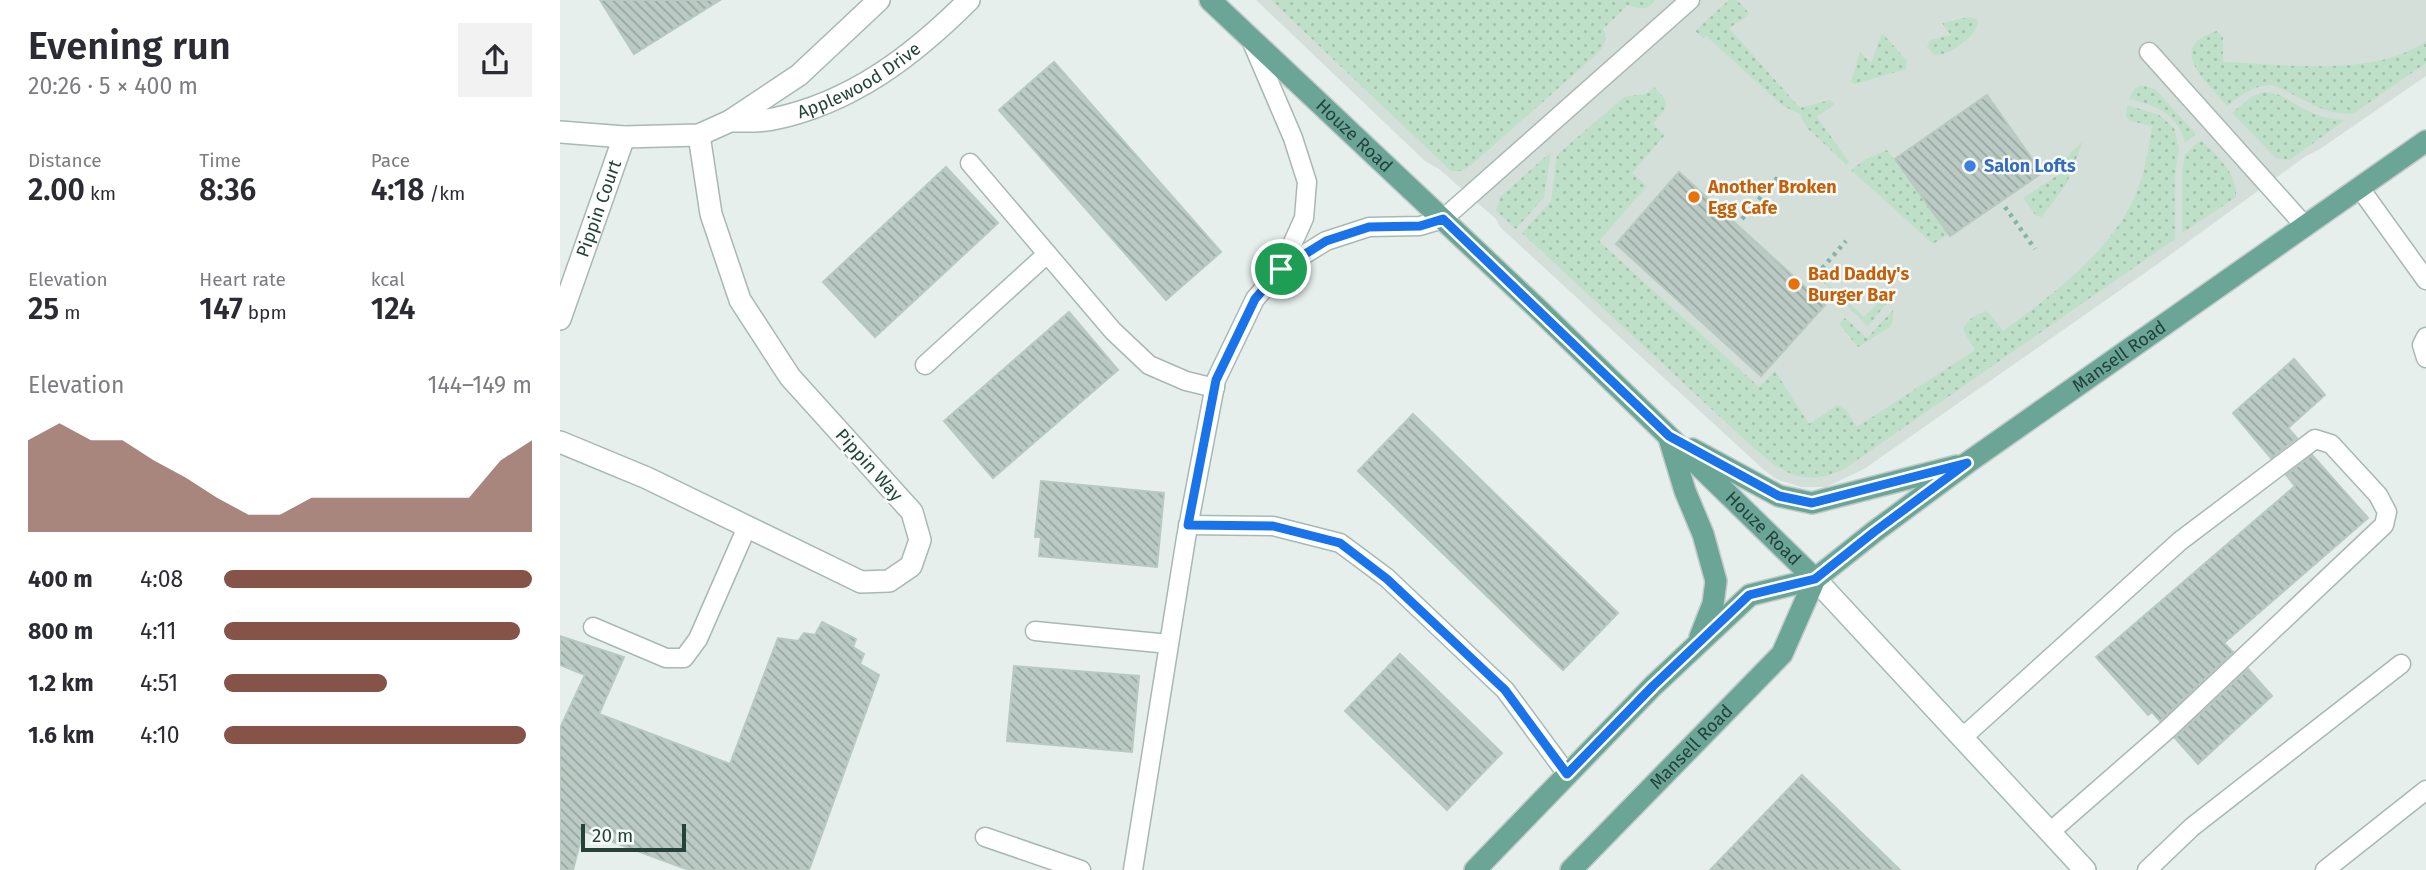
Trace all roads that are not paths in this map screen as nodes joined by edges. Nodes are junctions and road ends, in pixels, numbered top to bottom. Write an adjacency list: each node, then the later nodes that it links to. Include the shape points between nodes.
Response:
1 (879, 0): 7 (street, Applewood Drive, via 799,75)
2 (969, 0): 7 (street, Applewood Drive, via 919,48 820,107 771,120)
3 (1210, 0): 5 (main road, Houze Road)
4 (1690, 0): 14 (lane)
5 (1251, 40): 14 (main road, Houze Road); 17 (lane, via 1307,182 1304,218)
6 (2149, 52): 15 (lane)
7 (730, 121): 9 (street, Applewood Drive)
8 (560, 132): 10 (street, Applewood Drive)
9 (699, 135): 10 (street, Applewood Drive); 28 (street, Pippin Way, via 711,214 740,300 790,377 912,512 920,540 911,565 889,581 861,582)
10 (624, 137): 19 (street, Pippin Court)
11 (2426, 141): 13 (main road, Mansell Road)
12 (970, 163): 16 (lane)
13 (2359, 187): 15 (main road, Mansell Road); 18 (lane)
14 (1443, 219): 17 (lane, via 1420,226 1369,227 1326,241); 24 (main road, Houze Road)
15 (2305, 226): 26 (main road, Mansell Road)
16 (1047, 254): 22 (lane); 23 (lane, via 1113,331 1149,365)
17 (1281, 269): 23 (lane, via 1255,299)
18 (2426, 280)
19 (560, 319)
20 (2426, 337): 21 (lane, via 2422,345)
21 (2426, 358)
22 (925, 365)
23 (1215, 388): 27 (lane)
24 (1669, 436): 26 (main road, via 1779,496 1812,503); 29 (main road, Houze Road); 33 (main road, via 1716,580 1713,604)
25 (560, 442): 28 (street, Pippin Way)
26 (1967, 463): 29 (main road, Mansell Road)
27 (1188, 525): 32 (lane); 36 (lane, via 1273,526 1340,543 1387,579 1505,690)
28 (747, 527): 30 (lane, via 698,639 684,658 666,659)
29 (1815, 579): 33 (main road, Mansell Road, via 1749,595); 35 (street, Houze Road); 43 (main road, Mansell Road, via 1782,653)
30 (593, 627)
31 (1035, 631): 32 (lane)
32 (1169, 644): 41 (lane)
33 (1698, 644): 36 (main road, Mansell Road)
34 (2401, 664): 45 (lane, via 2192,827)
35 (1963, 737): 38 (street, Houze Road); 38 (lane, via 2180,541 2315,439 2331,444 2378,495 2387,512 2384,525 2168,729)
36 (1567, 774): 42 (main road, Mansell Road)
37 (2426, 790): 46 (lane)
38 (2050, 832): 44 (street, Houze Road)
39 (985, 837): 40 (lane)
40 (1081, 870)
41 (1133, 870)
42 (1475, 870)
43 (1571, 870)
44 (2085, 870)
45 (2147, 870)
46 (2325, 870)

